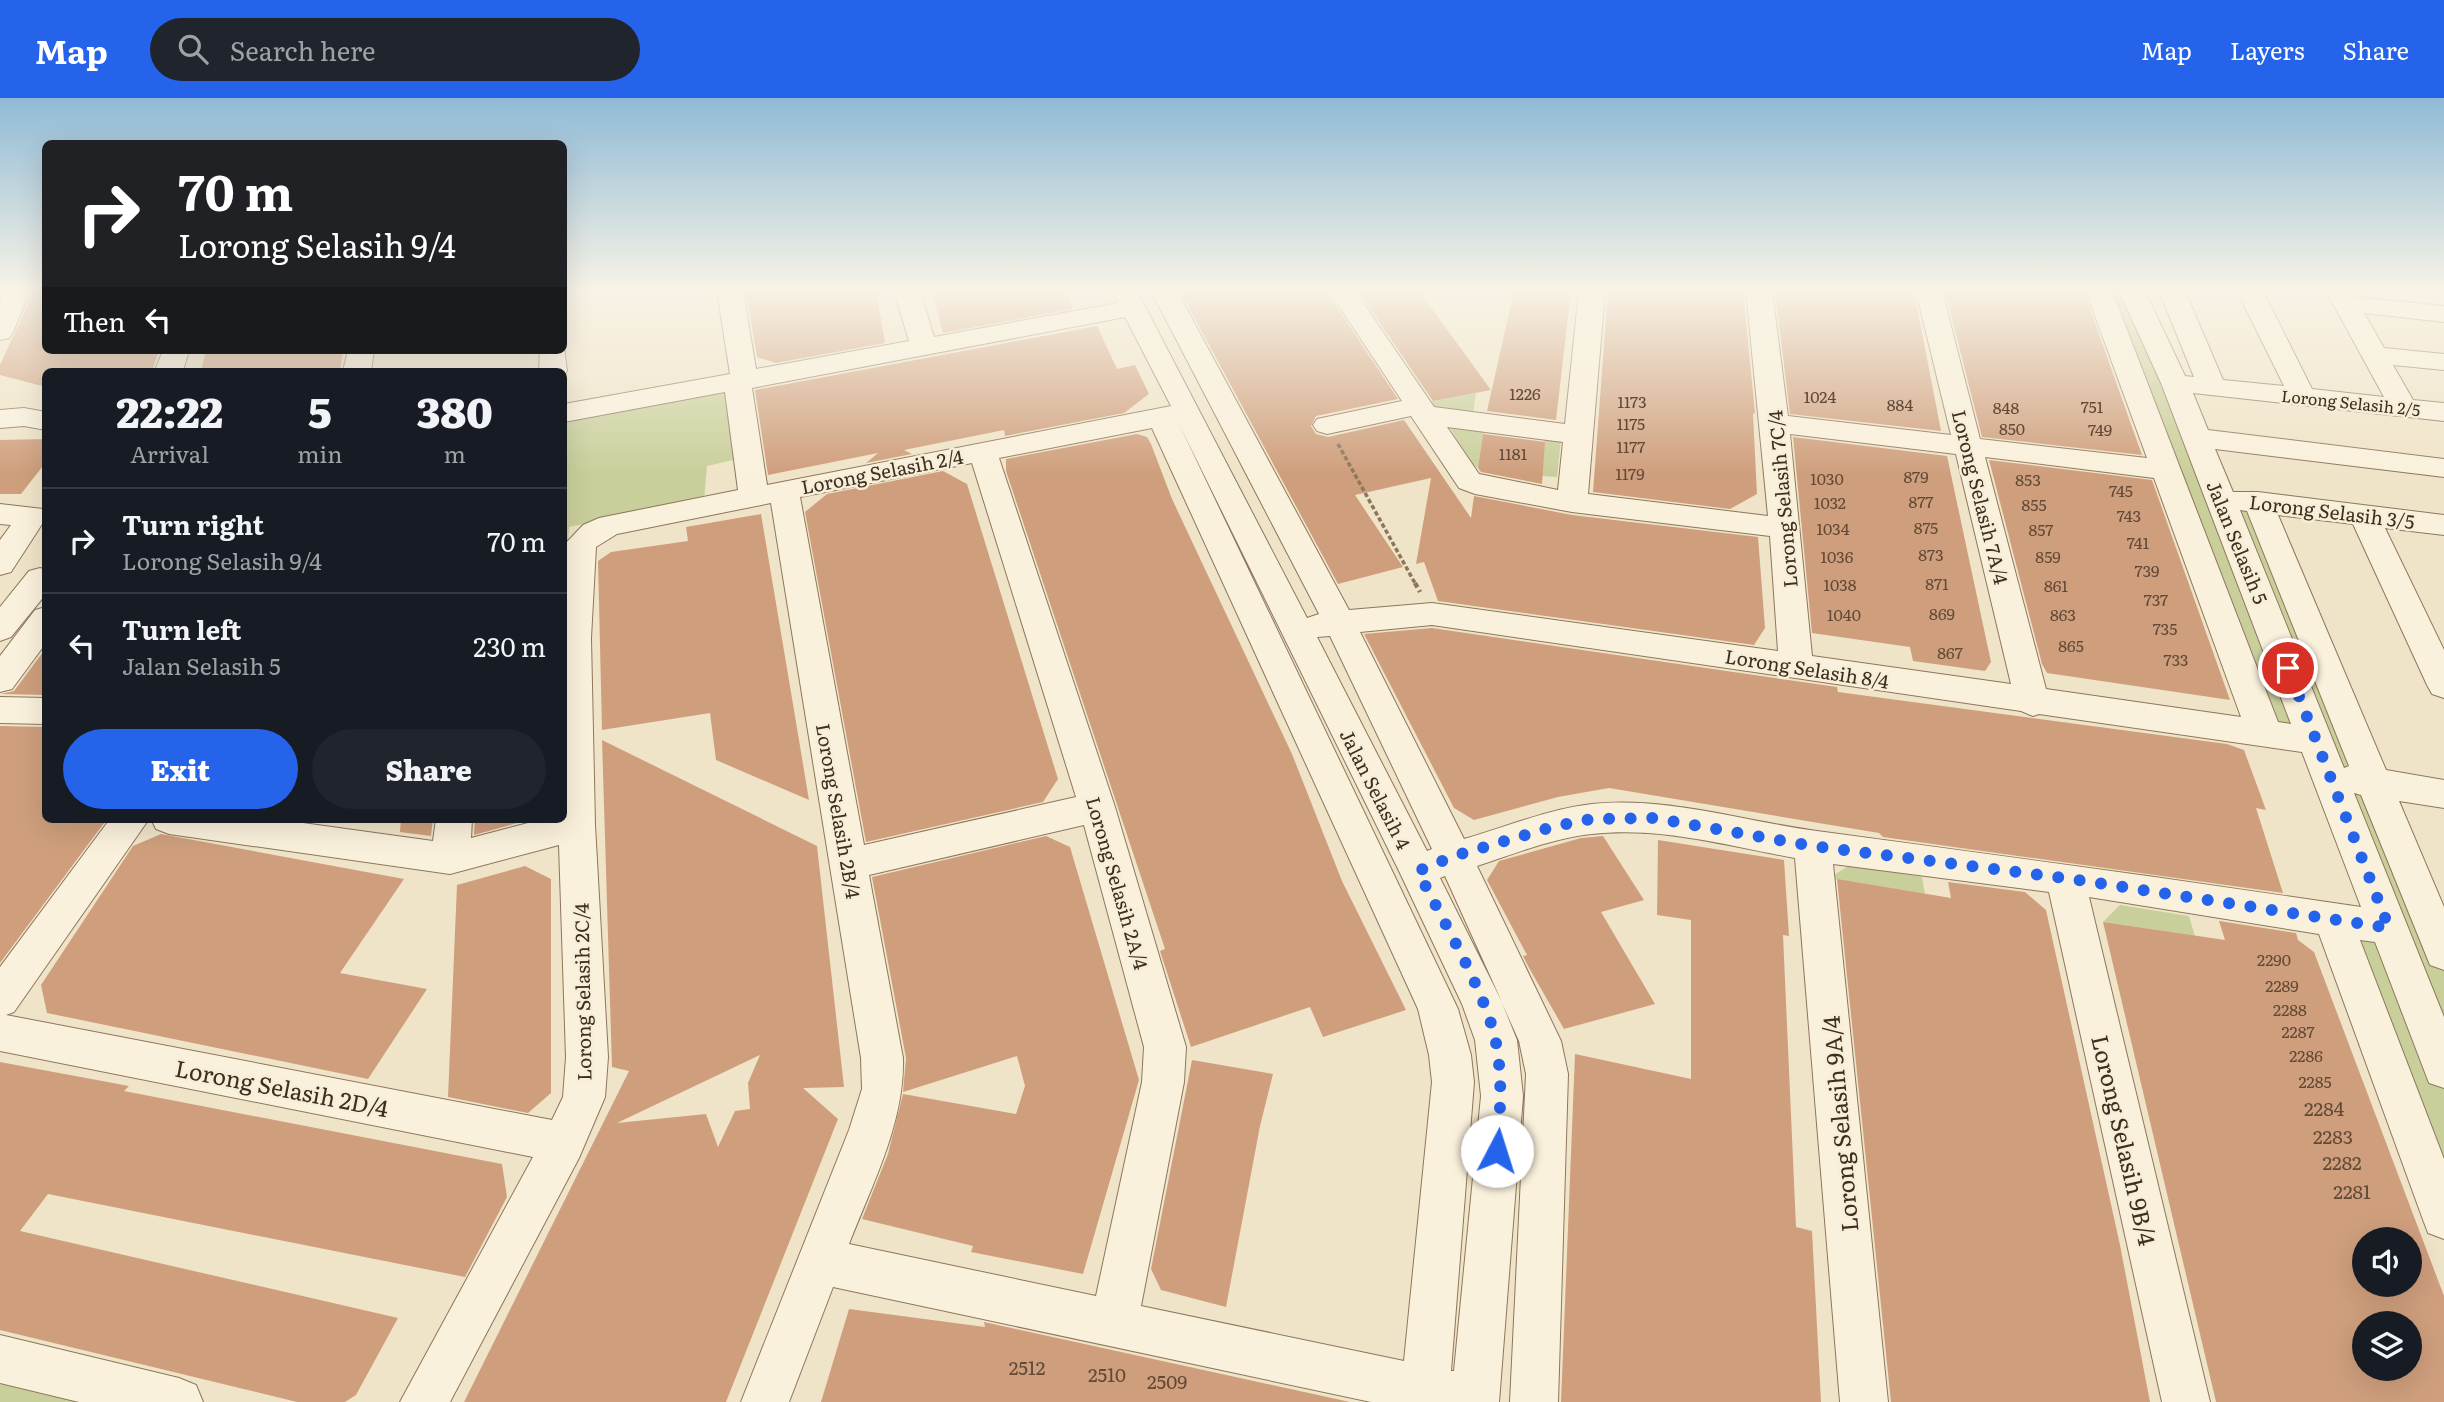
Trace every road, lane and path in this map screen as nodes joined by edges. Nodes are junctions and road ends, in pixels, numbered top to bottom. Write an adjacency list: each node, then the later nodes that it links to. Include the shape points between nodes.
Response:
1 (737, 352): 16 (street, Lorong Selasih 2B/4)
2 (904, 352): 16 (street)
3 (1151, 352): 22 (street, Jalan Selasih 4)
4 (1194, 352): 19 (street)
5 (1382, 352): 23 (street)
6 (1587, 352): 30 (street)
7 (1766, 352): 28 (street, Lorong Selasih 7C/4)
8 (1945, 352): 32 (street, Lorong Selasih 7A/4)
9 (2122, 352): 35 (street)
10 (2158, 352): 17 (street, Jalan Selasih 5)
11 (2197, 352): 18 (street)
12 (2280, 352): 20 (street)
13 (2372, 352): 14 (street)
14 (2374, 355): 15 (street); 21 (street)
15 (2444, 362)
16 (741, 381): 24 (street); 36 (street, Lorong Selasih 2B/4)
17 (2175, 383): 18 (street, Lorong Selasih 2/5); 31 (street, Jalan Selasih 5)
18 (2212, 387): 20 (street, Lorong Selasih 2/5)
19 (1213, 389): 22 (street, Lorong Selasih 2/4); 51 (street)
20 (2302, 396): 21 (street, Lorong Selasih 2/5)
21 (2403, 407): 25 (street, Lorong Selasih 2/5)
22 (1176, 408): 33 (street, Lorong Selasih 2/4); 54 (street, Jalan Selasih 4); 89 (street, via 1438,1009 1450,1055 1452,1082)
23 (1421, 411): 29 (street); 30 (street); 38 (street, via 1469,481)
24 (567, 412)
25 (2444, 412)
26 (0, 419): 27 (street)
27 (42, 420)
28 (1775, 423): 32 (street); 44 (street, Lorong Selasih 7C/4)
29 (1327, 425): 50 (path)
30 (1579, 435): 38 (street)
31 (2196, 438): 34 (street); 37 (street, Jalan Selasih 5)
32 (1969, 446): 35 (street); 59 (street, Lorong Selasih 7A/4)
33 (982, 452): 36 (street, Lorong Selasih 2/4); 67 (street, Lorong Selasih 2A/4)
34 (2444, 468)
35 (2167, 470): 62 (street)
36 (769, 494): 45 (street, Lorong Selasih 2/4, via 610,526); 75 (street, Lorong Selasih 2B/4)
37 (2220, 498): 39 (street, Lorong Selasih 3/5); 63 (street, Jalan Selasih 5)
38 (1572, 502): 44 (street)
39 (2258, 502): 42 (street, Lorong Selasih 3/5); 65 (street, Jalan Selasih 5)
40 (39, 507): 41 (street); 46 (street)
41 (0, 514)
42 (2364, 515): 43 (street, Lorong Selasih 3/5); 58 (street)
43 (2444, 525)
44 (1785, 528): 56 (street, Lorong Selasih 7C/4)
45 (581, 542): 55 (street, Lorong Selasih 2C/4)
46 (0, 564)
47 (42, 579): 48 (street)
48 (0, 580)
49 (42, 580): 53 (street)
50 (1432, 614): 51 (street, Lorong Selasih 8/4); 56 (street, Lorong Selasih 8/4)
51 (1339, 622): 54 (street, Lorong Selasih 8/4); 73 (street)
52 (42, 623): 57 (street)
53 (0, 629)
54 (1297, 630): 76 (street, Jalan Selasih 4)
55 (569, 640): 71 (street, Lorong Selasih 2C/4)
56 (1796, 666): 59 (street, Lorong Selasih 8/4)
57 (0, 680)
58 (2444, 685)
59 (2033, 703): 62 (street, Lorong Selasih 8/4)
60 (0, 710): 61 (street)
61 (42, 711)
62 (2265, 734): 63 (street, Lorong Selasih 8/4)
63 (2317, 741): 64 (street, Jalan Selasih 5)
64 (2331, 776): 65 (street); 79 (street, Jalan Selasih 5)
65 (2371, 781): 66 (street); 80 (street, Jalan Selasih 5)
66 (2444, 794)
67 (1097, 807): 75 (street); 87 (street, Lorong Selasih 2A/4, via 1165,1047 1163,1082)
68 (128, 823): 81 (street)
69 (197, 823): 74 (street)
70 (454, 823): 74 (street)
71 (577, 825): 74 (street); 84 (street, Lorong Selasih 2C/4, via 587,1057 584,1097)
72 (1813, 846): 73 (street, via 1654,818 1617,817 1556,826); 77 (street); 95 (street, Lorong Selasih 9A/4)
73 (1454, 856): 76 (street); 94 (street, via 1540,1041 1547,1074)
74 (450, 859)
75 (849, 864): 86 (street, Lorong Selasih 2B/4, via 882,1058 883,1089)
76 (1418, 871): 90 (street, Jalan Selasih 4, via 1482,1003 1496,1040 1499,1065 1502,1096)
77 (2065, 878): 78 (street); 96 (street, Lorong Selasih 9B/4)
78 (2333, 920): 79 (street); 85 (street)
79 (2389, 928): 83 (street, Jalan Selasih 5)
80 (2444, 953)
81 (0, 999)
82 (0, 1032): 84 (street, Lorong Selasih 2D/4)
83 (2444, 1069)
84 (564, 1143): 92 (street, Lorong Selasih 2C/4)
85 (2444, 1217)
86 (820, 1261): 87 (street); 93 (street, Lorong Selasih 2B/4)
87 (1114, 1324): 89 (street)
88 (0, 1359): 91 (street)
89 (1425, 1390): 90 (street)
90 (1475, 1401)
91 (179, 1402)
92 (424, 1402)
93 (765, 1402)
94 (1534, 1402)
95 (1864, 1402)
96 (2186, 1402)

